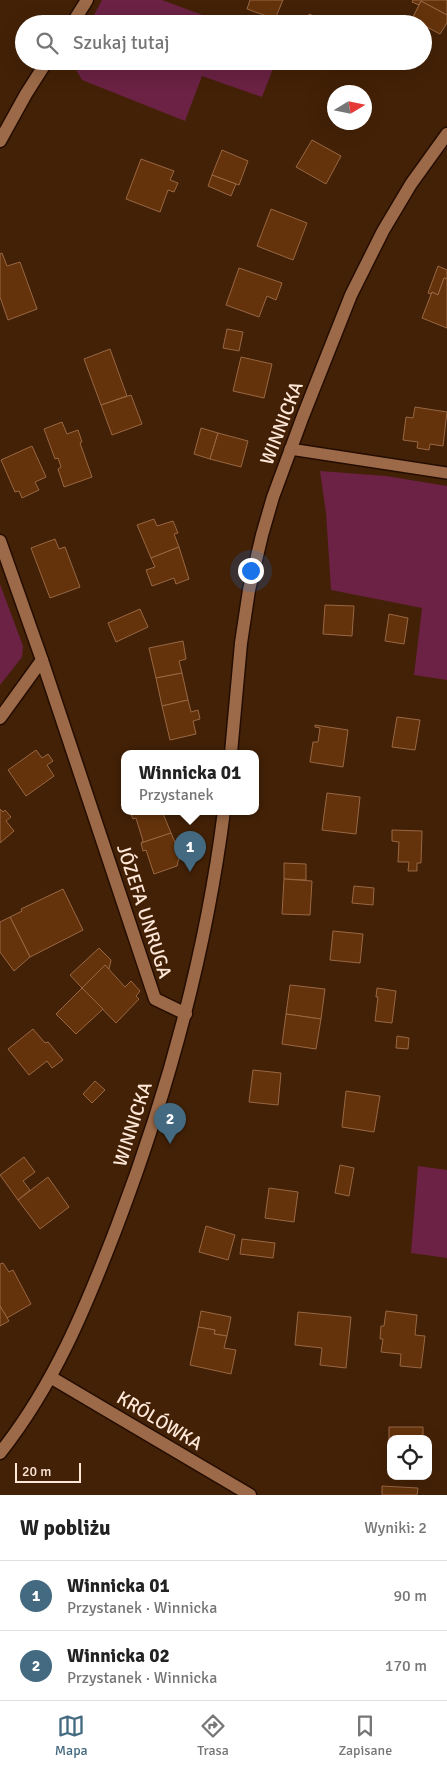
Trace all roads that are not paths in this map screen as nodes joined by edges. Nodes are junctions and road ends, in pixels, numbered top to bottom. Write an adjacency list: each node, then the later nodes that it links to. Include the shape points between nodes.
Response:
1 (87, 0): 2 (street)
2 (78, 15)
3 (41, 70): 5 (street)
4 (447, 134): 6 (street, WINNICKA, via 411,184 351,294)
5 (0, 141)
6 (290, 449): 7 (lane); 11 (street, WINNICKA, via 262,535 249,590)
7 (447, 473)
8 (0, 541): 9 (street, JÓZEFA UNRUGA)
9 (42, 660): 10 (street); 13 (street, JÓZEFA UNRUGA, via 155,999)
10 (0, 718)
11 (230, 750)
12 (223, 815): 13 (street, WINNICKA, via 209,911)
13 (186, 1014): 14 (street, WINNICKA, via 127,1199 99,1275)
14 (52, 1378): 15 (street, WINNICKA); 16 (street, KRÓLÓWKA)
15 (0, 1453)
16 (250, 1495)

